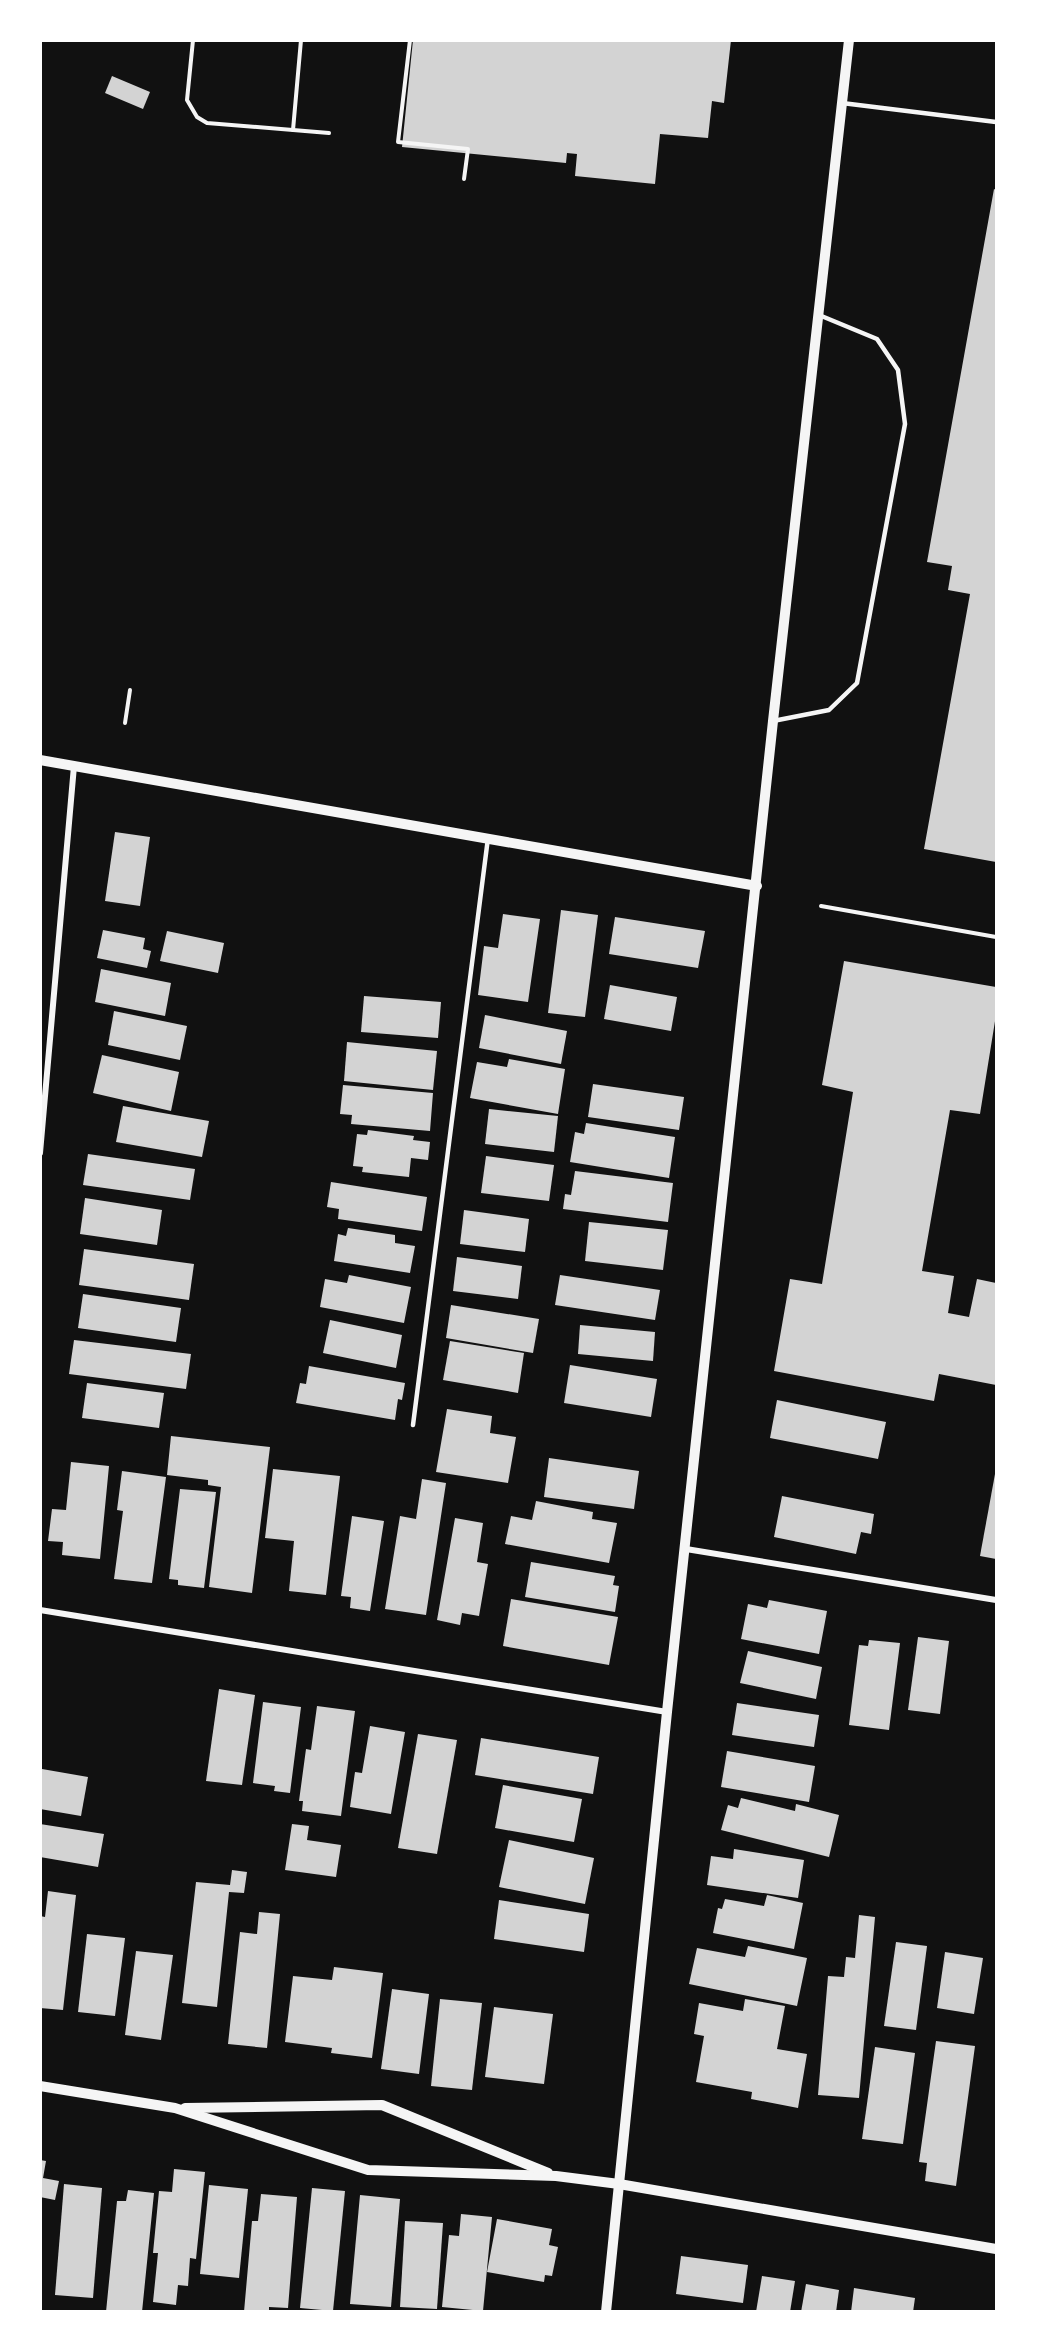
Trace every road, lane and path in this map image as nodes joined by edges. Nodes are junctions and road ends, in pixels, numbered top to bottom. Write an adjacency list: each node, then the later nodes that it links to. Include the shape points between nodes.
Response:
1 (193, 40): 7 (path, via 187,100 197,117 207,123)
2 (301, 40): 7 (path)
3 (410, 40): 9 (path, via 398,142 468,149)
4 (849, 40): 5 (street)
5 (842, 103): 6 (lane); 10 (street)
6 (996, 122)
7 (293, 130): 8 (path)
8 (329, 133)
9 (464, 179)
10 (819, 315): 12 (street); 12 (lane, via 877,339 898,370 905,424 857,683 829,710)
11 (130, 690): 13 (path)
12 (773, 721): 17 (street)
13 (125, 723)
14 (40, 760): 15 (street)
15 (74, 766): 16 (street); 20 (street)
16 (488, 838): 17 (street); 21 (lane)
17 (757, 886): 22 (street)
18 (821, 906): 19 (path)
19 (996, 937)
20 (40, 1153)
21 (413, 1425)
22 (686, 1549): 23 (street); 25 (street)
23 (996, 1600)
24 (40, 1610): 25 (street)
25 (667, 1712): 29 (street)
26 (40, 2086): 27 (street)
27 (175, 2109): 28 (street, via 369,2170); 28 (street, via 382,2105)
28 (556, 2176): 29 (street)
29 (619, 2184): 30 (street); 31 (street)
30 (996, 2249)
31 (606, 2312)

